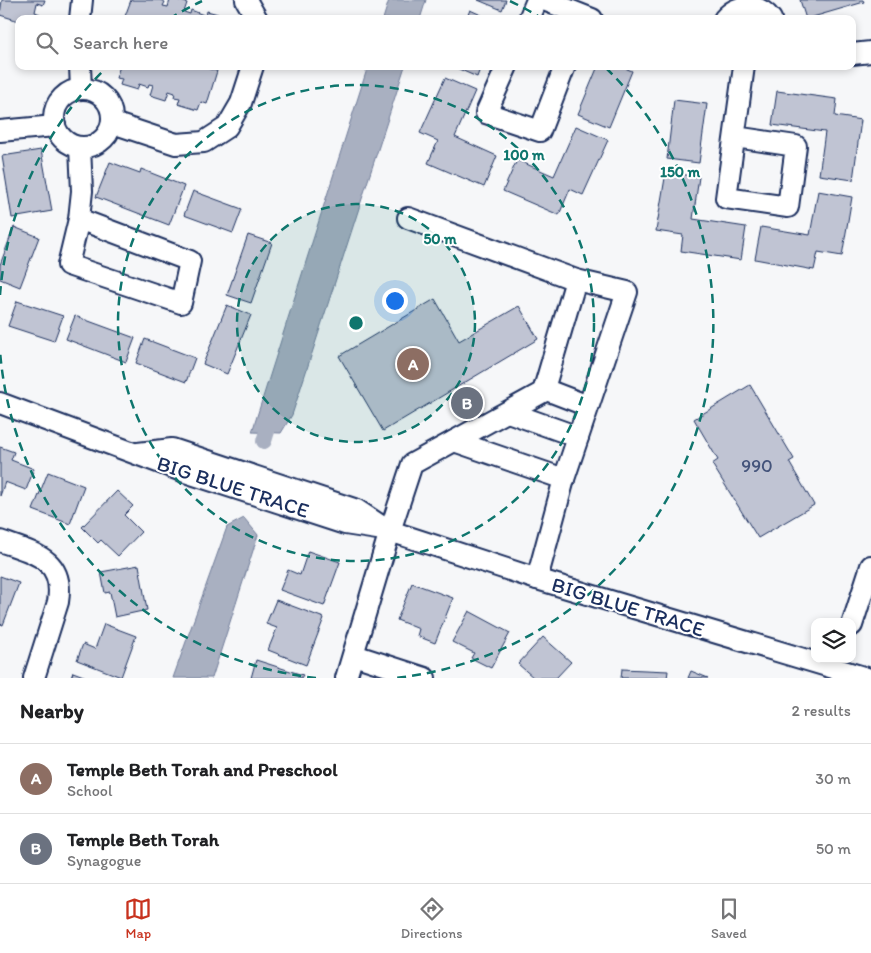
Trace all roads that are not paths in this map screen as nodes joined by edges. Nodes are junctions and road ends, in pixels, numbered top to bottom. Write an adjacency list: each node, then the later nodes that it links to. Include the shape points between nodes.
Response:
1 (82, 0): 6 (street)
2 (246, 0): 7 (street)
3 (537, 0): 8 (street)
4 (544, 0): 9 (street)
5 (753, 3): 10 (street, via 736,8); 11 (street)
6 (80, 15)
7 (255, 15)
8 (531, 15)
9 (580, 15)
10 (728, 15)
11 (766, 15)
12 (871, 52): 13 (street)
13 (856, 54)
14 (80, 70): 19 (street)
15 (252, 70): 20 (street, via 241,103 227,127 204,142 176,144)
16 (505, 70): 17 (street, via 486,113 540,130)
17 (563, 70)
18 (743, 70): 23 (street)
19 (81, 89): 20 (street, via 90,89 105,98); 21 (street, via 72,91 59,102)
20 (113, 123): 24 (street, via 104,139 89,147)
21 (55, 126): 22 (street); 24 (street, via 64,141)
22 (0, 132)
23 (735, 137)
24 (80, 147): 26 (street, via 82,191)
25 (408, 218): 27 (street)
26 (79, 219): 26 (street, via 68,265 181,303 190,261)
27 (576, 280): 28 (street); 30 (street, via 627,292)
28 (544, 389): 30 (street); 31 (street)
29 (0, 403): 35 (street, BIG BLUE TRACE, via 136,454 172,448 357,510)
30 (588, 406): 32 (street)
31 (508, 412): 32 (street); 33 (street)
32 (578, 437): 34 (street)
33 (454, 441): 34 (street); 35 (street, via 412,464)
34 (564, 479): 38 (street)
35 (390, 531): 38 (street, BIG BLUE TRACE); 40 (street)
36 (0, 541): 42 (street, via 41,556 53,567 60,590)
37 (871, 566): 39 (street)
38 (537, 579): 41 (street, BIG BLUE TRACE)
39 (854, 618)
40 (354, 655): 43 (street); 44 (street)
41 (838, 669): 45 (street, BIG BLUE TRACE)
42 (34, 678)
43 (346, 678)
44 (425, 678)
45 (867, 678)

